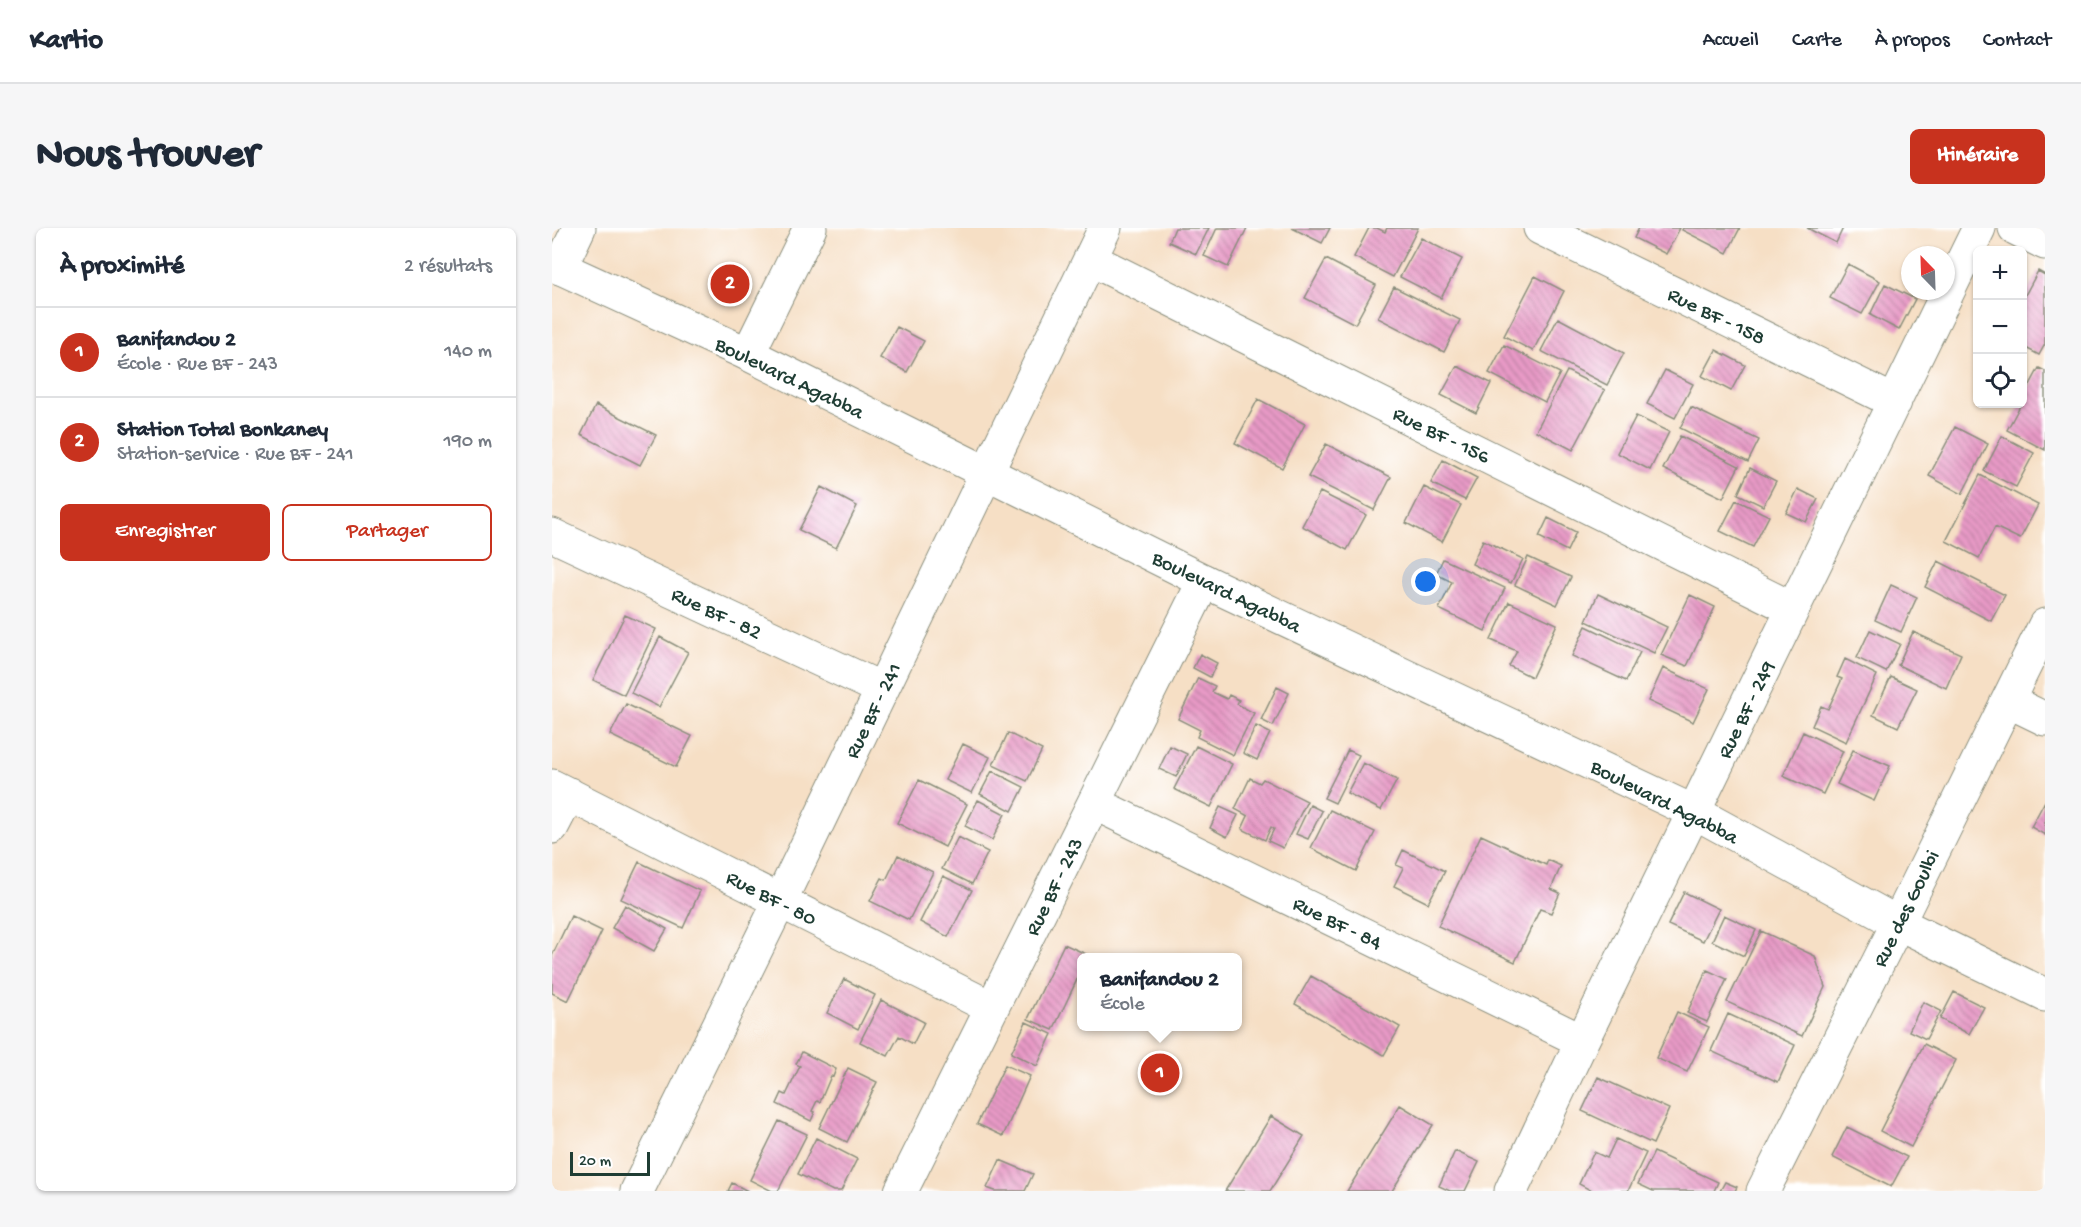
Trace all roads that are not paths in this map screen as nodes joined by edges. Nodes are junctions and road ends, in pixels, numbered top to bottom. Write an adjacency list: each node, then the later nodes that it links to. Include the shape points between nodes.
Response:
1 (579, 228): 9 (street)
2 (810, 228): 10 (street)
3 (1105, 228): 8 (street, Rue BF - 241)
4 (1540, 228): 11 (street, Rue BF - 158)
5 (1979, 228): 11 (street, Rue BF - 249)
6 (2015, 228): 7 (street)
7 (2045, 243)
8 (1090, 259): 12 (street, Rue BF - 241); 15 (street, Rue BF - 156)
9 (556, 266): 10 (street, Boulevard Agabba)
10 (748, 354): 12 (street, Boulevard Agabba)
11 (1895, 402): 15 (street, Rue BF - 249)
12 (986, 474): 14 (street, Boulevard Agabba); 17 (street, Rue BF - 241)
13 (552, 535): 17 (street, Rue BF - 82)
14 (1204, 581): 21 (street, Rue BF - 243); 22 (street, Boulevard Agabba)
15 (1793, 609): 22 (street, Rue BF - 249)
16 (2045, 625): 18 (street, Rue des Goulbi)
17 (882, 689): 24 (street, Rue BF - 241)
18 (2008, 701): 19 (street); 25 (street, Rue des Goulbi)
19 (2045, 719)
20 (561, 790): 23 (street); 24 (street, Rue BF - 80)
21 (1094, 803): 27 (street, Rue BF - 243); 28 (street, Rue BF - 84)
22 (1694, 812): 25 (street, Boulevard Agabba); 28 (street, Rue BF - 249)
23 (552, 827)
24 (780, 901): 27 (street, Rue BF - 80); 29 (street, Rue BF - 241)
25 (1898, 923): 26 (street, Boulevard Agabba); 32 (street, Rue des Goulbi)
26 (2045, 995)
27 (992, 1008): 30 (street, Rue BF - 243)
28 (1582, 1041): 31 (street, Rue BF - 249)
29 (637, 1191)
30 (901, 1191)
31 (1511, 1191)
32 (1764, 1191)

